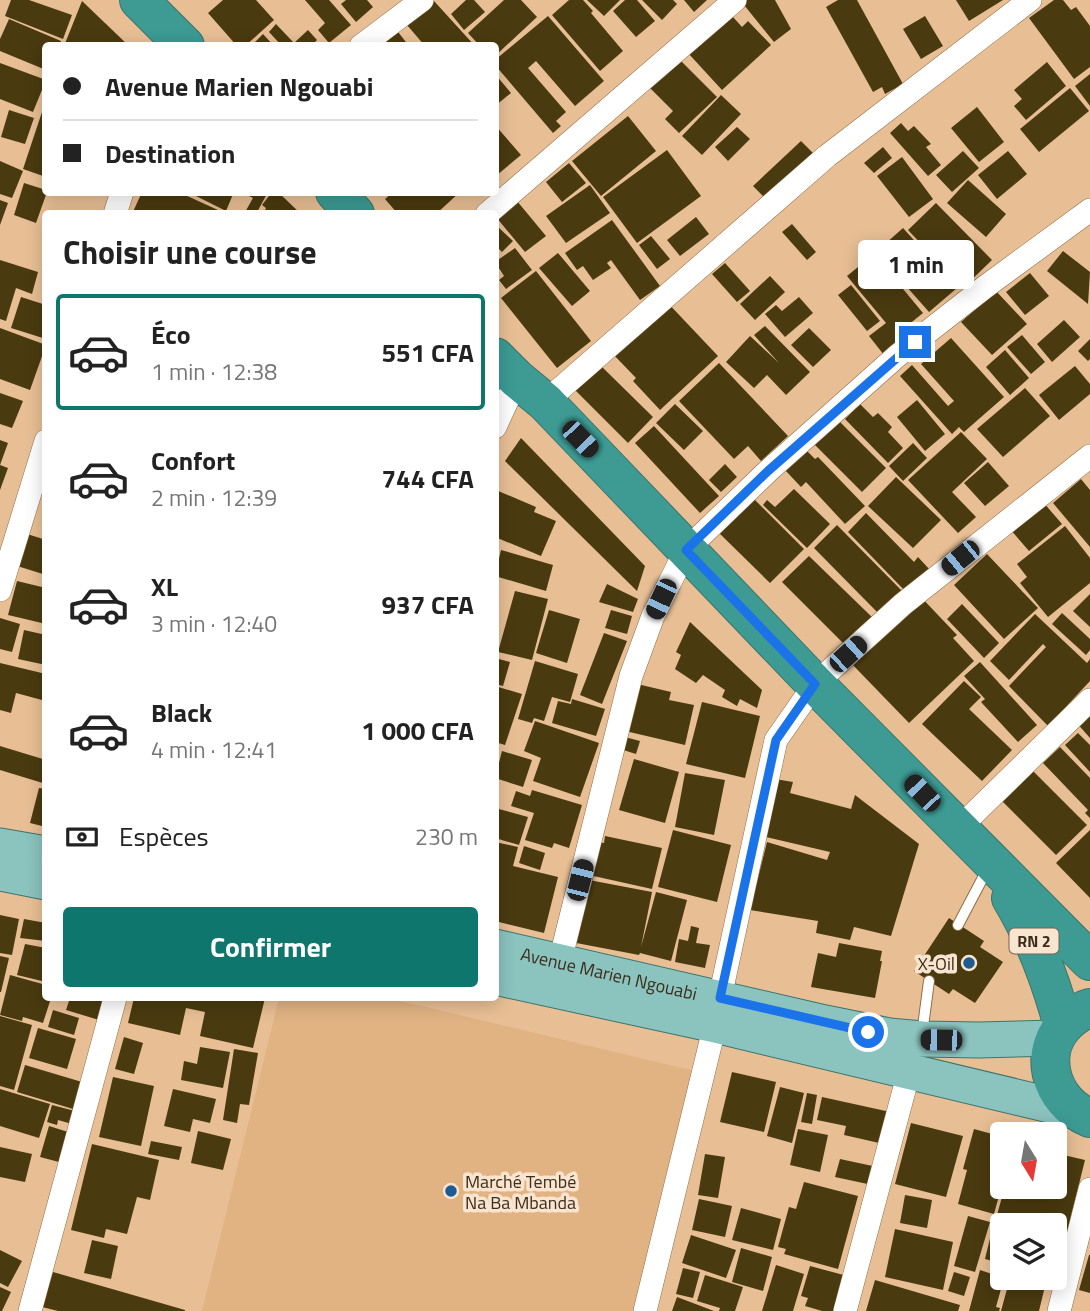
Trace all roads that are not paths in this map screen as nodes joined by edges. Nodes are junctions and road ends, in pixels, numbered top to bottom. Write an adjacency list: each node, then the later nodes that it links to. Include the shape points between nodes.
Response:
1 (139, 0): 5 (highway)
2 (422, 0): 6 (street)
3 (735, 0): 9 (street)
4 (1030, 0): 11 (street, via 827,156)
5 (174, 41)
6 (366, 42)
7 (338, 196): 8 (highway)
8 (351, 210)
9 (492, 210)
10 (1090, 210): 15 (street, via 897,356)
11 (519, 379): 12 (street); 15 (highway, RN 2)
12 (499, 419)
13 (42, 454): 16 (street)
14 (1090, 456): 17 (street, via 903,604)
15 (686, 550): 17 (highway, RN 2); 28 (street, via 653,616 631,676)
16 (0, 590)
17 (815, 684): 19 (highway, RN 2); 33 (street, via 776,740)
18 (1090, 700): 19 (street)
19 (958, 829): 22 (highway, RN 2)
20 (0, 846): 21 (main road)
21 (42, 853)
22 (991, 863): 25 (lane); 27 (highway, RN 2); 31 (highway, RN 2)
23 (0, 873): 24 (main road)
24 (42, 881)
25 (958, 925)
26 (499, 948): 28 (main road, Avenue Marien Ngouabi)
27 (1089, 958): 31 (street)
28 (560, 961): 33 (main road, Avenue Marien Ngouabi)
29 (499, 978): 33 (main road)
30 (929, 981): 35 (lane)
31 (1052, 984): 34 (highway, RN 2)
32 (114, 1001): 39 (street)
33 (717, 1011): 35 (main road, Avenue Marien Ngouabi); 36 (main road); 40 (street)
34 (1069, 1024): 35 (main road, Avenue Marien Ngouabi, via 1033,1040); 37 (highway, RN 2, via 1050,1058 1052,1078 1060,1097)
35 (922, 1040)
36 (909, 1072): 37 (main road); 41 (street)
37 (1083, 1115)
38 (1090, 1189): 42 (street)
39 (30, 1311)
40 (645, 1311)
41 (845, 1311)
42 (1059, 1311)

